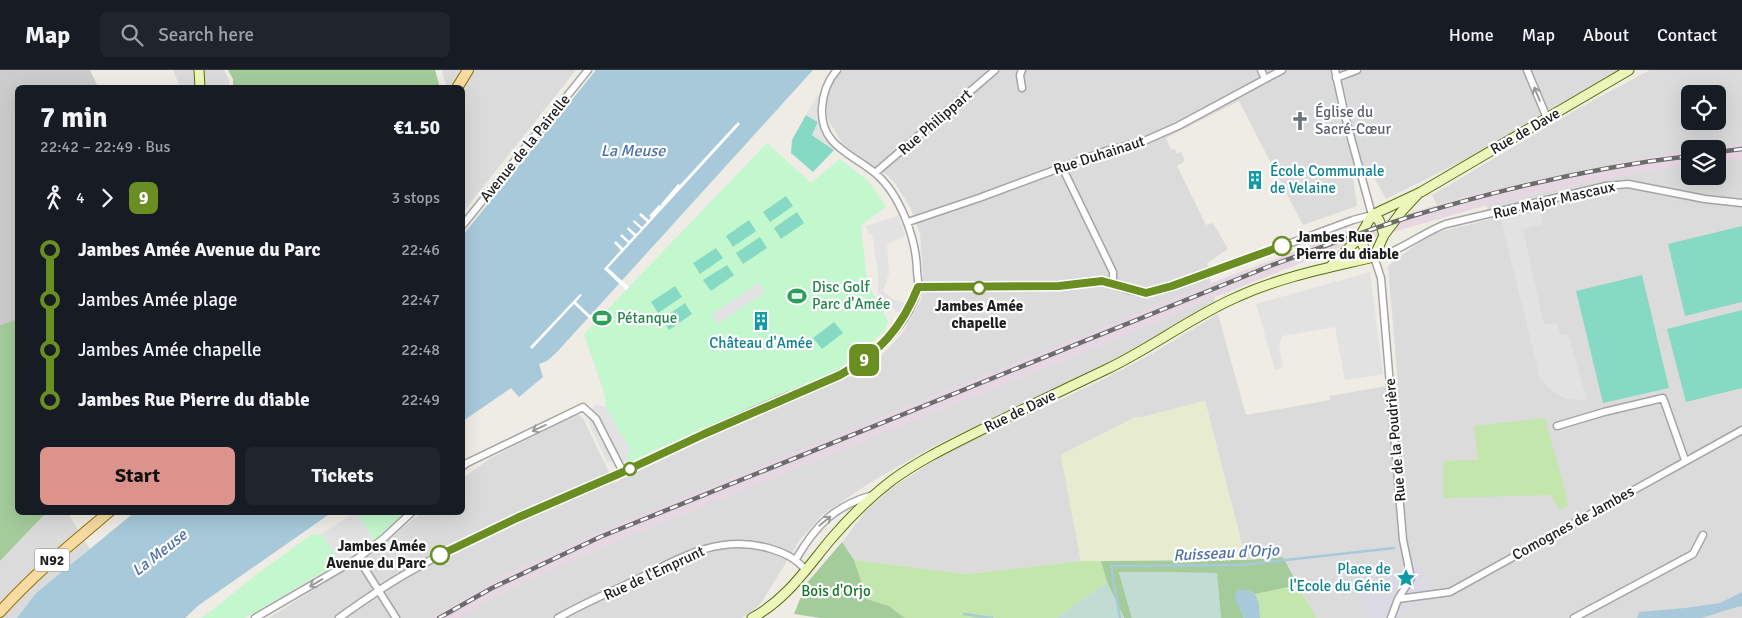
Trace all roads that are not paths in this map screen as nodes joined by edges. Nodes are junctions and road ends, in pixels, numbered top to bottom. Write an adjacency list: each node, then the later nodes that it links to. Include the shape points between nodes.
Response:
1 (199, 70): 15 (main road)
2 (468, 70): 16 (main road)
3 (588, 70): 24 (street, Avenue de la Pairelle)
4 (837, 70): 20 (street, via 822,96 824,127 838,147)
5 (995, 70): 20 (street, Rue Philippart)
6 (1261, 70): 14 (street)
7 (1282, 70): 14 (street, Rue Duhainaut)
8 (1335, 70): 13 (street)
9 (1357, 70): 13 (street)
10 (1527, 70): 18 (street, one-way to 10)
11 (1629, 70): 18 (main road, Rue de Dave)
12 (1020, 72): 17 (street)
13 (1336, 78): 23 (street)
14 (1265, 79): 19 (street, Rue Duhainaut, via 1144,141)
15 (200, 85)
16 (459, 85)
17 (1022, 88)
18 (1547, 118): 21 (main road, Rue de Dave)
19 (1062, 167): 25 (street, Rue Duhainaut); 30 (street, via 1113,272)
20 (876, 173): 25 (street)
21 (1420, 192): 23 (main road, Rue de Dave); 26 (main road, Rue de Dave)
22 (1742, 203): 28 (street, Rue Major Mascaux, via 1628,184 1606,186 1446,224 1399,249)
23 (1372, 215): 26 (main road, via 1379,220); 27 (main road); 30 (street, via 1146,293)
24 (465, 222)
25 (908, 222): 31 (street, via 916,255)
26 (1384, 235): 28 (main road, Rue de Dave)
27 (1359, 238): 28 (main road, via 1366,253); 29 (main road)
28 (1374, 257): 29 (main road, Rue de Dave); 45 (street, Rue de la Poudrière, via 1381,278 1403,540 1412,578)
29 (1330, 267): 37 (main road, Rue de Dave, via 1280,280 1224,303 1124,361 952,444)
30 (1113, 284): 31 (street, via 1102,281 1059,286)
31 (918, 287): 36 (street, via 896,331 857,366)
32 (1557, 426): 34 (street, via 1663,398)
33 (1742, 430): 34 (street, Comognes de Jambes)
34 (1685, 460): 45 (street, Comognes de Jambes, via 1450,592)
35 (465, 465): 36 (street, one-way to 35, via 596,418 583,407)
36 (623, 472): 44 (street, via 440,555)
37 (875, 494): 42 (street, one-way to 37, via 821,523 854,500); 43 (main road, Rue de Dave)
38 (105, 515): 46 (main road, N92, via 44,567)
39 (409, 515): 41 (street)
40 (1703, 534): 53 (street, via 1693,554)
41 (358, 558): 44 (street); 47 (street, one-way to 47)
42 (796, 559): 43 (street, Rue de l'Emprunt); 50 (street, Rue de l'Emprunt, via 758,545 714,546 675,561)
43 (807, 570): 51 (main road, Rue de Dave, via 784,595)
44 (378, 590): 48 (street); 49 (street)
45 (1398, 599): 52 (street, Rue de la Poudrière)
46 (0, 612)
47 (255, 618)
48 (339, 618)
49 (396, 618)
50 (558, 618)
51 (752, 618)
52 (1391, 618)
53 (1574, 618)

